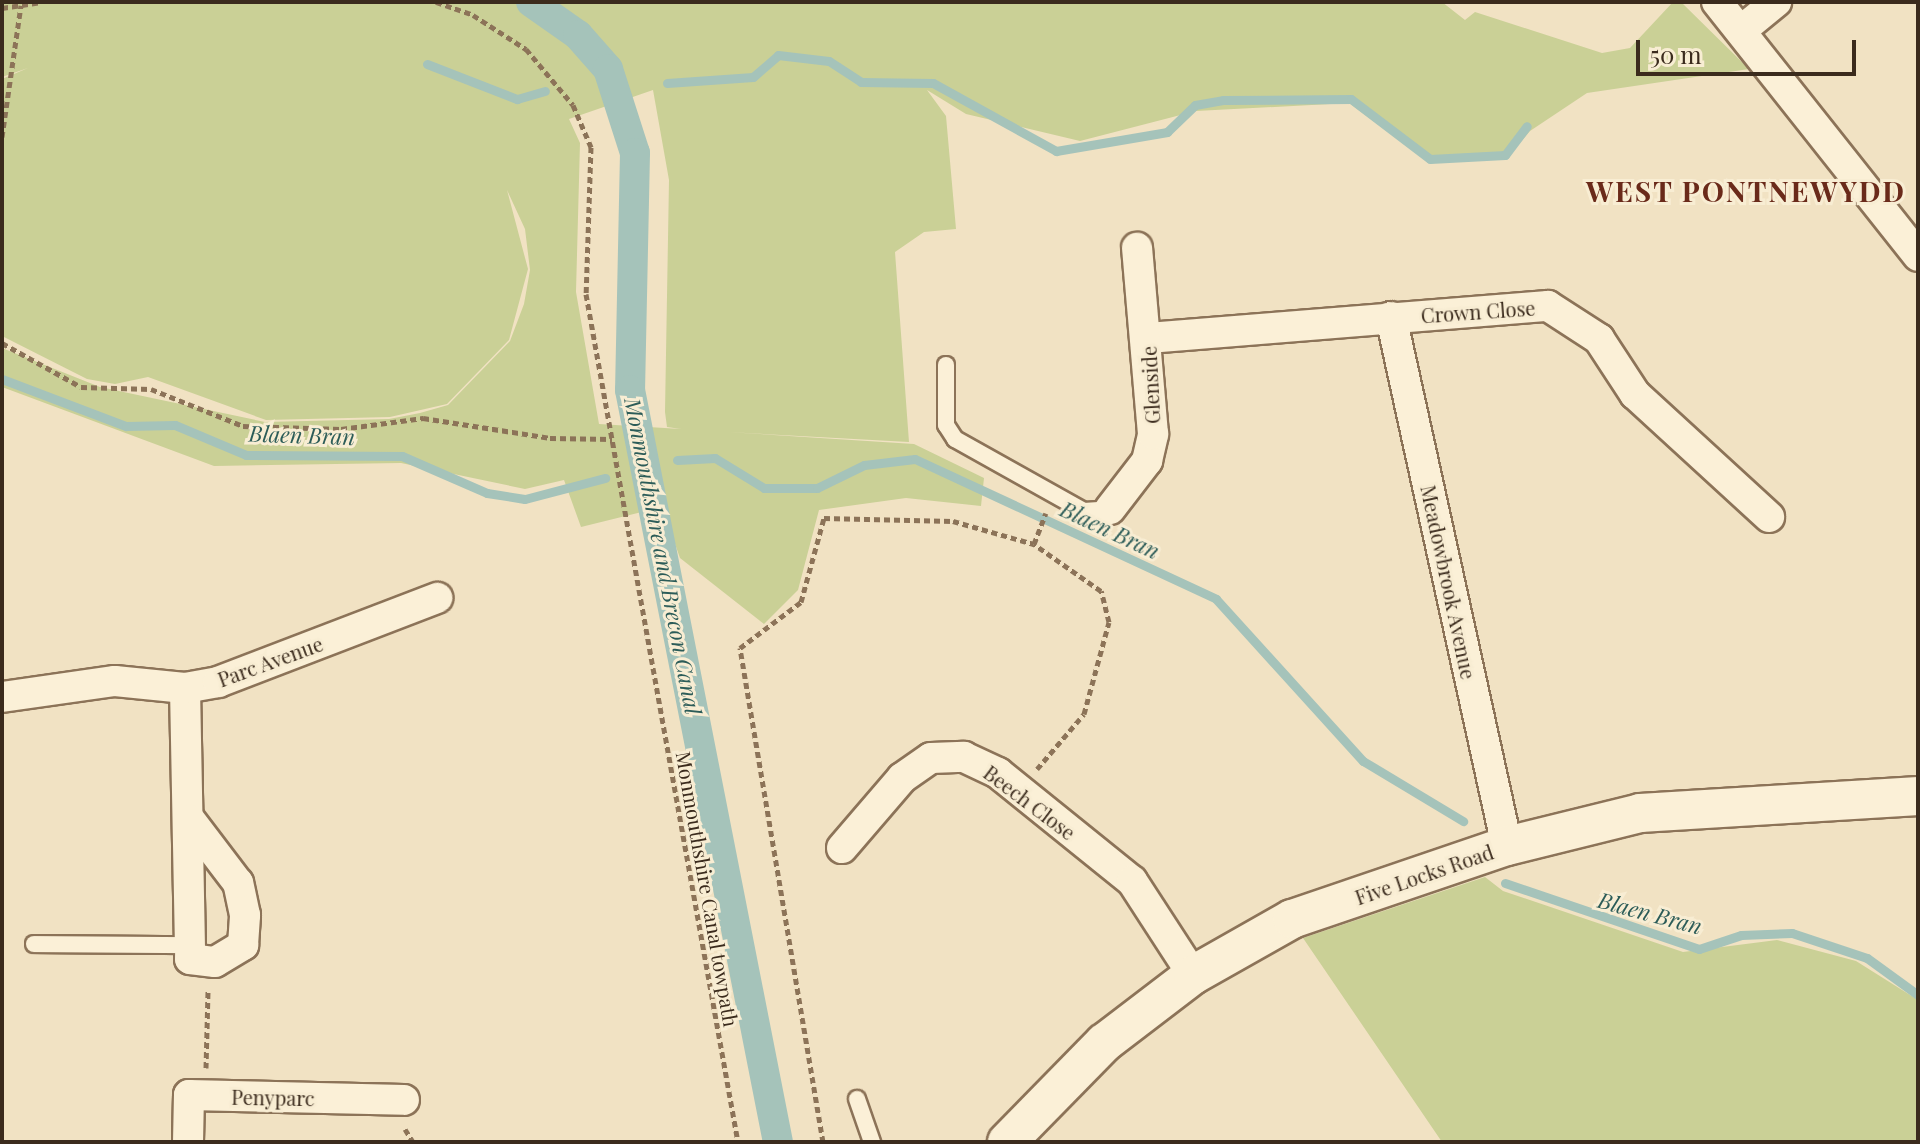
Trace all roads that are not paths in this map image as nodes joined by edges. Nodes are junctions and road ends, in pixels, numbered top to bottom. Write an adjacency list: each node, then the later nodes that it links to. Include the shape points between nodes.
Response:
1 (1717, 2): 3 (street)
2 (1776, 2): 3 (street)
3 (1743, 29): 5 (street)
4 (1137, 248): 7 (street, Glenside)
5 (1918, 256)
6 (1391, 317): 7 (street, Crown Close); 10 (street, Crown Close, via 1548,306 1599,339 1635,394); 16 (street, Meadowbrook Avenue)
7 (1148, 338): 9 (street, Glenside, via 1147,461)
8 (946, 365): 9 (lane, via 946,425 955,439 1084,511)
9 (1110, 509)
10 (1769, 517)
11 (437, 598): 12 (street, Parc Avenue, via 218,682)
12 (185, 688): 13 (street, Parc Avenue, via 115,681); 15 (street)
13 (2, 697)
14 (1918, 796): 16 (street, Five Locks Road, via 1640,813)
15 (190, 820): 19 (street); 19 (street, via 238,883 245,915 243,945)
16 (1507, 846): 20 (street, Five Locks Road, via 1292,919)
17 (842, 848): 20 (street, Beech Close, via 902,778 931,758 964,757 1019,790 1132,881)
18 (34, 944): 19 (lane)
19 (200, 953)
20 (1193, 975): 25 (street, Five Locks Road, via 1104,1043)
21 (857, 1099): 24 (lane)
22 (404, 1100): 23 (street, Penyparc, via 189,1095)
23 (188, 1142)
24 (872, 1142)
25 (1007, 1142)

